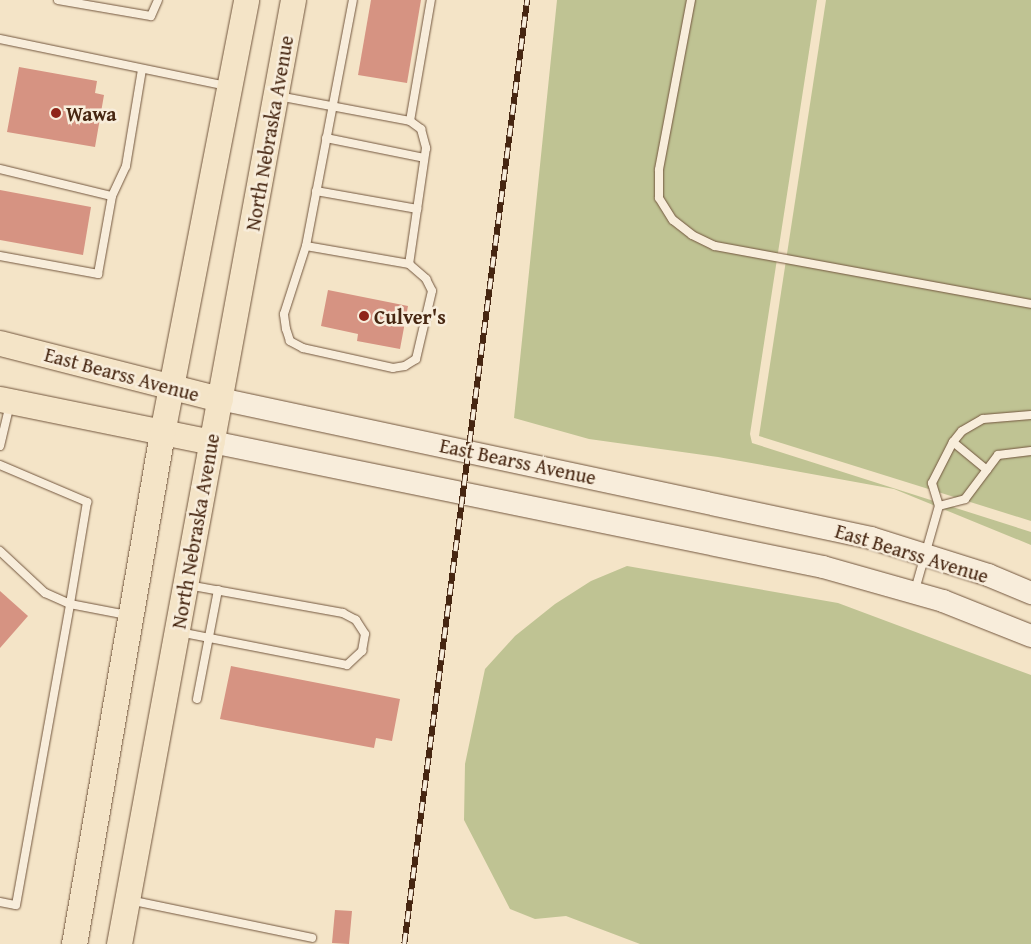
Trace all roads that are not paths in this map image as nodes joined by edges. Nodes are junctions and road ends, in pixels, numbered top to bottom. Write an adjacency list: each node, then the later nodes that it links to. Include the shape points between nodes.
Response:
1 (58, 0): 2 (lane, via 151,16)
2 (158, 0)
3 (246, 0): 10 (main road)
4 (293, 0): 11 (main road, North Nebraska Avenue)
5 (353, 0): 12 (lane)
6 (431, 0): 13 (lane)
7 (691, 0): 23 (lane, via 659,170 660,198 673,220 692,235 715,246)
8 (0, 39): 9 (lane)
9 (142, 69): 10 (lane); 18 (lane, via 126,166)
10 (228, 87): 25 (main road)
11 (276, 96): 12 (lane); 26 (main road, North Nebraska Avenue)
12 (331, 106): 13 (lane); 14 (lane)
13 (410, 121): 15 (lane, via 421,129 426,148)
14 (326, 138): 15 (lane); 17 (lane)
15 (424, 158): 19 (lane)
16 (0, 169): 18 (lane)
17 (316, 191): 19 (lane); 20 (lane)
18 (112, 196): 21 (lane, via 98,274)
19 (417, 209): 22 (lane)
20 (306, 246): 22 (lane); 22 (lane, via 284,314 290,341 303,348 393,368 405,366 416,359 432,291 426,279)
21 (0, 256)
22 (408, 264)
23 (1031, 304)
24 (0, 343): 25 (main road, East Bearss Avenue)
25 (170, 389): 26 (main road, East Bearss Avenue); 29 (main road)
26 (220, 399): 30 (main road, North Nebraska Avenue); 38 (main road, East Bearss Avenue, via 871,538)
27 (6, 400): 29 (main road, East Bearss Avenue); 32 (lane)
28 (1031, 415): 31 (lane, via 983,419 962,431)
29 (162, 433): 30 (main road, East Bearss Avenue); 44 (main road)
30 (212, 442): 39 (main road, North Nebraska Avenue); 41 (main road, East Bearss Avenue, via 766,554)
31 (954, 442): 35 (lane); 36 (lane, via 932,483)
32 (0, 446)
33 (1031, 451): 35 (lane, via 998,456)
34 (0, 466): 43 (lane, via 87,502)
35 (987, 470): 36 (lane, via 965,498)
36 (939, 506): 38 (lane)
37 (0, 551): 43 (lane, via 45,593)
38 (924, 555): 41 (lane); 42 (main road, East Bearss Avenue, via 988,575)
39 (185, 584): 40 (lane); 45 (main road, North Nebraska Avenue)
40 (218, 590): 47 (lane); 47 (lane, via 343,613 356,620 365,634 362,651 347,665)
41 (914, 592): 46 (main road, East Bearss Avenue)
42 (1031, 593)
43 (70, 604): 44 (lane); 50 (lane, via 16,905)
44 (129, 616): 52 (main road)
45 (177, 632): 47 (lane); 49 (main road, North Nebraska Avenue)
46 (1031, 636)
47 (209, 638): 48 (lane)
48 (196, 699)
49 (127, 900): 51 (lane); 53 (main road, North Nebraska Avenue)
50 (0, 902)
51 (312, 938)
52 (74, 944)
53 (119, 944)

